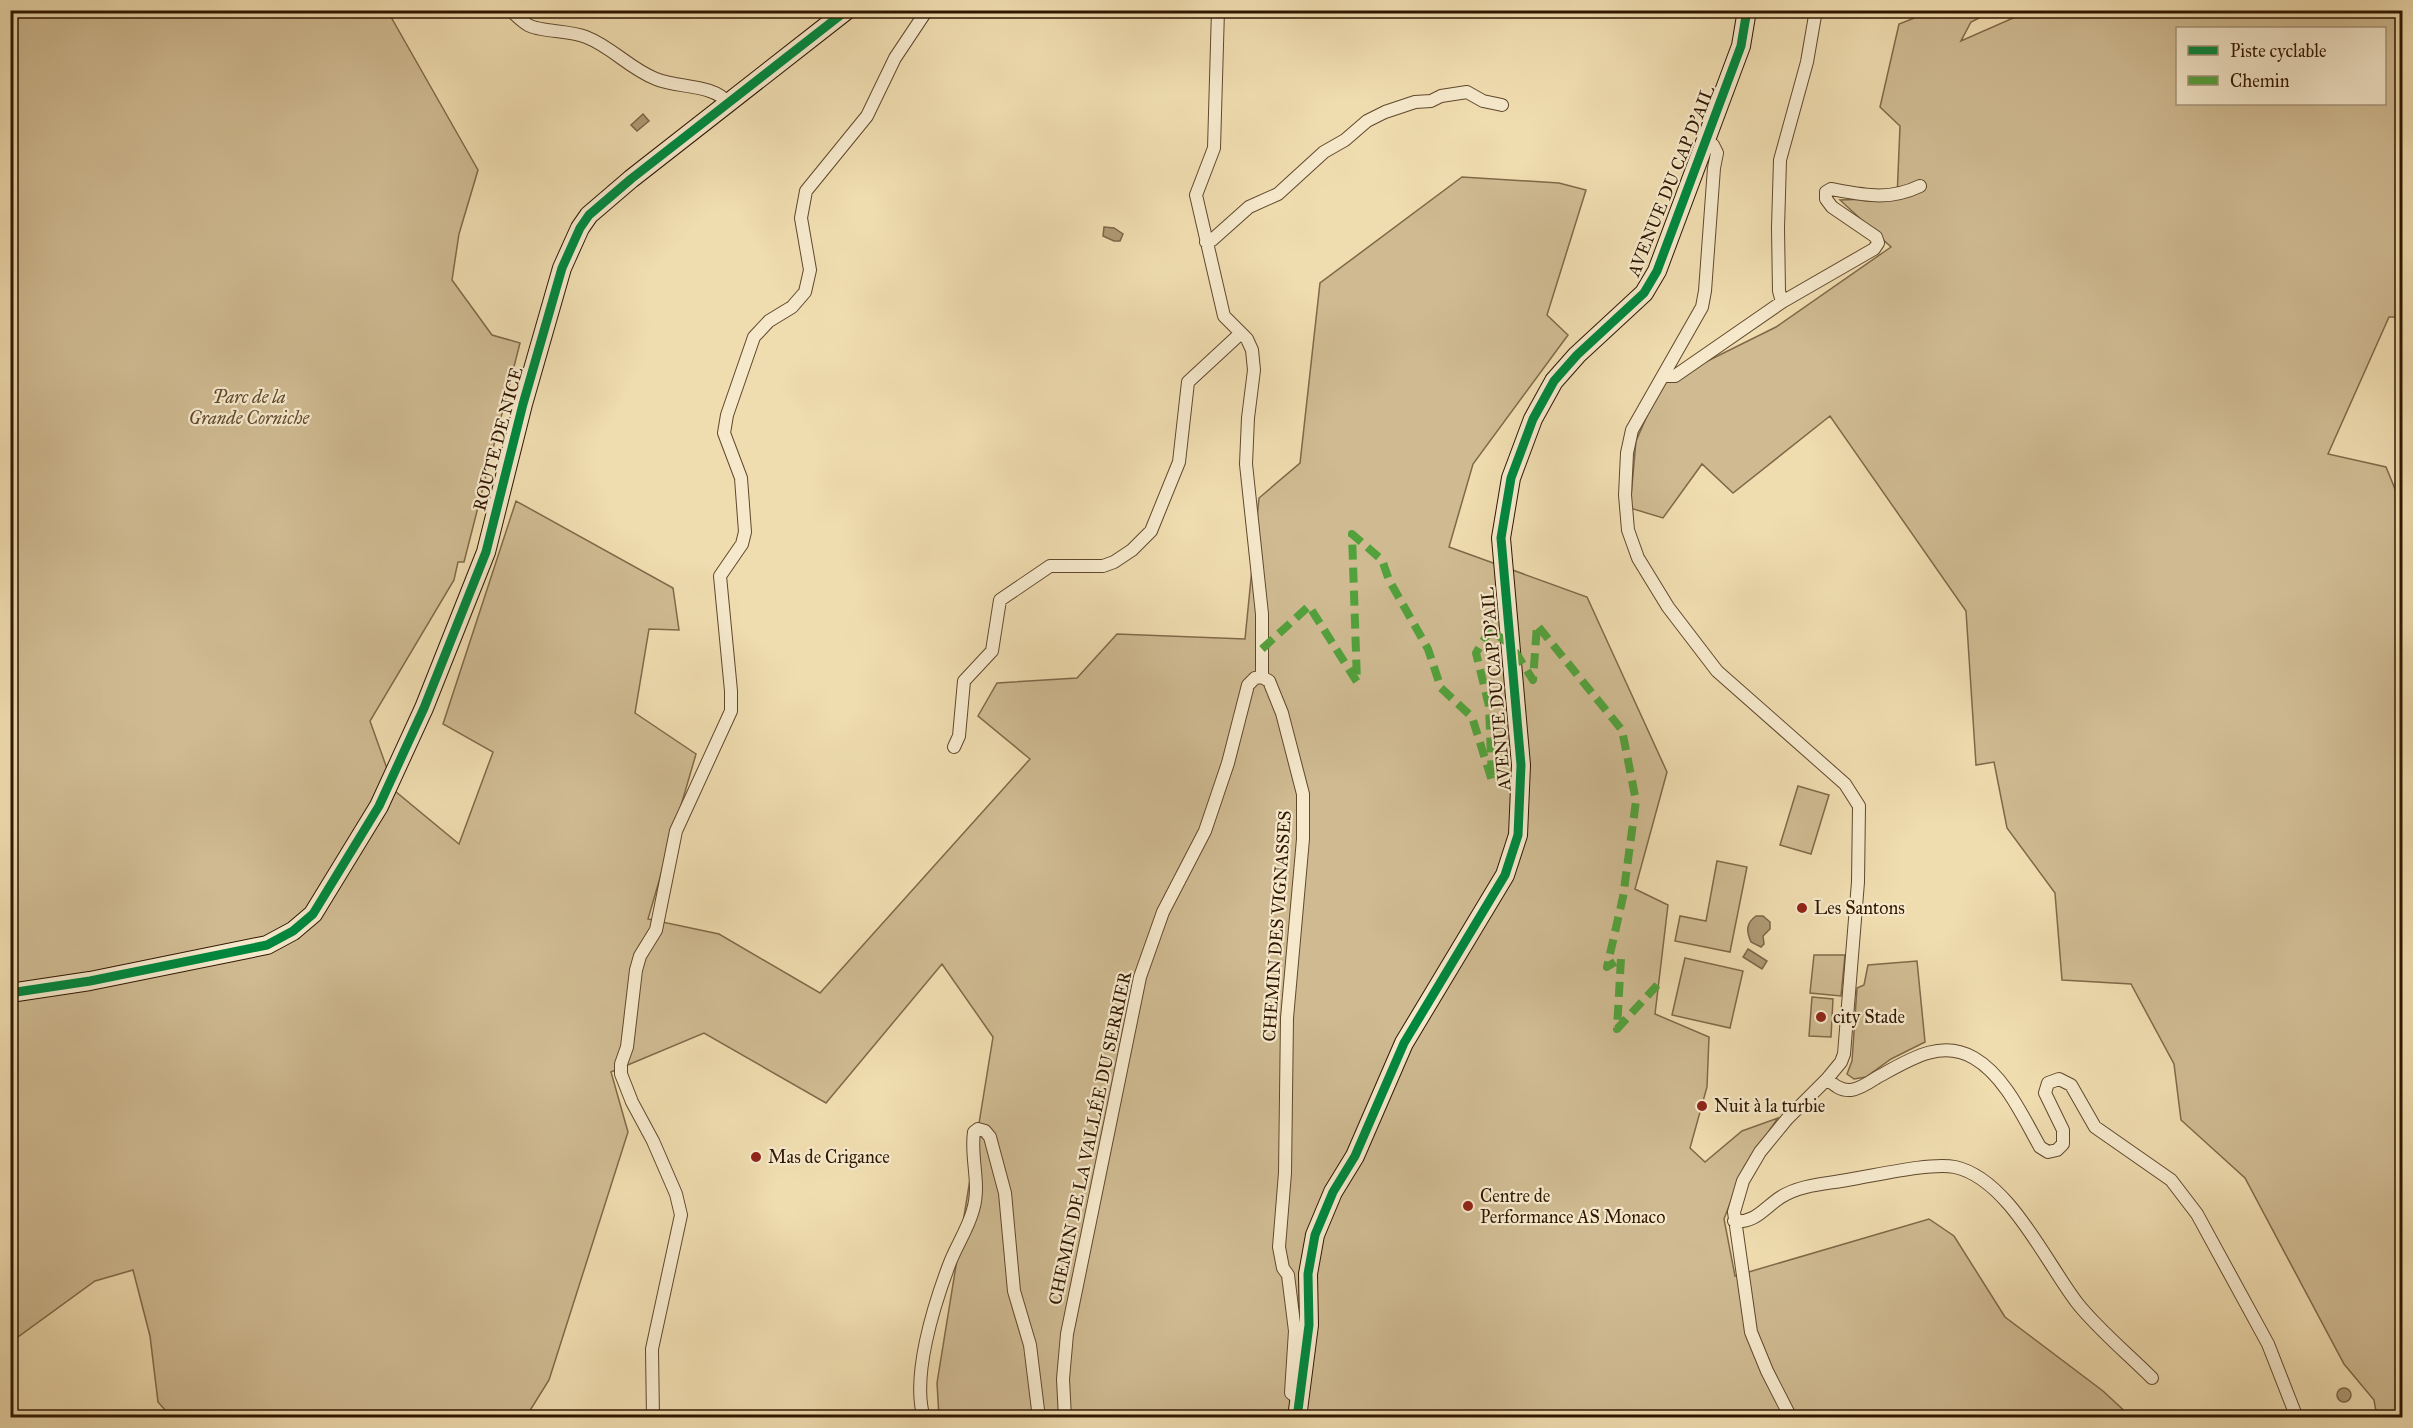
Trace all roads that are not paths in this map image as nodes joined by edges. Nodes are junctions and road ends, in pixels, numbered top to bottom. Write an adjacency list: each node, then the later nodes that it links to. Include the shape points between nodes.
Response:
1 (510, 10): 7 (street, via 532,27 587,37 657,80 720,95)
2 (847, 10): 7 (street, ROUTE DE NICE)
3 (927, 10): 24 (street, via 895,58 867,116 806,191 801,218 810,270 805,292 754,337 744,358 724,433 741,478 745,532 720,576 730,711 676,831 656,930 636,970 627,1047 621,1064 632,1102 676,1194 681,1215 652,1349)
4 (1218, 10): 11 (street, via 1214,148 1197,191)
5 (1747, 10): 9 (street, AVENUE DU CAP D'AIL, via 1741,46)
6 (1816, 10): 12 (street, via 1807,62 1780,160)
7 (728, 103): 17 (street, ROUTE DE NICE, via 601,204 575,235 523,404 486,552 424,708 379,806 313,914 267,945)
8 (1502, 105): 11 (street, via 1467,92 1415,102 1376,117 1314,160 1278,194 1249,207)
9 (1706, 141): 14 (street, via 1718,153 1705,291 1702,307); 20 (street, AVENUE DU CAP D'AIL, via 1651,284 1554,381 1519,454 1504,507 1501,538 1521,765 1518,836 1504,875 1404,1042 1355,1156 1315,1235)
10 (1920, 186): 12 (street, via 1894,196 1831,189 1826,192 1832,207 1876,237 1878,243 1874,249)
11 (1206, 242): 13 (street, via 1224,316)
12 (1782, 302): 14 (street, via 1675,376)
13 (1241, 333): 15 (street, via 1252,350 1254,370 1246,464 1262,614); 16 (street, via 1188,382 1179,462 1156,521 1142,540 1103,566 1050,566 1000,600 992,651 964,681 959,736)
14 (1663, 376): 18 (street, via 1632,430 1627,453 1626,520 1638,558 1668,608 1717,671 1845,784 1859,806 1858,882 1844,1054)
15 (1262, 677): 21 (street, CHEMIN DES VIGNASSES, via 1269,681 1282,713 1303,794 1303,839 1287,1018 1285,1173 1279,1247); 27 (street, CHEMIN DE LA VALLÉE DU SERRIER, via 1248,685 1205,831 1163,912 1140,977 1066,1334)
16 (954, 747)
17 (10, 993)
18 (1827, 1079): 19 (street, via 1760,1152 1743,1180); 30 (street, via 1835,1087 1852,1090 1920,1053 1959,1052 1976,1059 1997,1079 2040,1147 2048,1152 2063,1144 2063,1130 2046,1093 2048,1083 2059,1080 2071,1085 2095,1127 2162,1173 2197,1214 2268,1344)
19 (1734, 1221): 22 (street, via 1755,1217 1779,1198 1801,1188 1922,1168 1954,1167 1974,1173 2024,1222 2057,1277 2080,1306); 29 (street, via 1751,1332)
20 (1308, 1274): 21 (street); 23 (street, AVENUE DU CAP D'AIL, via 1309,1325)
21 (1288, 1275): 23 (street, CHEMIN DES VIGNASSES, via 1295,1331 1289,1382 1291,1393)
22 (2152, 1378)
23 (1298, 1398): 28 (street, AVENUE DU CAP D'AIL)
24 (653, 1418)
25 (924, 1418): 26 (street, CHEMIN DE LA VALLÉE DU SERRIER, via 919,1397 921,1368 949,1265 974,1209 977,1167 972,1141 978,1129 990,1137 1005,1193 1014,1291 1030,1345)
26 (1039, 1418)
27 (1065, 1418)
28 (1297, 1418)
29 (1791, 1418)
30 (2297, 1418)

